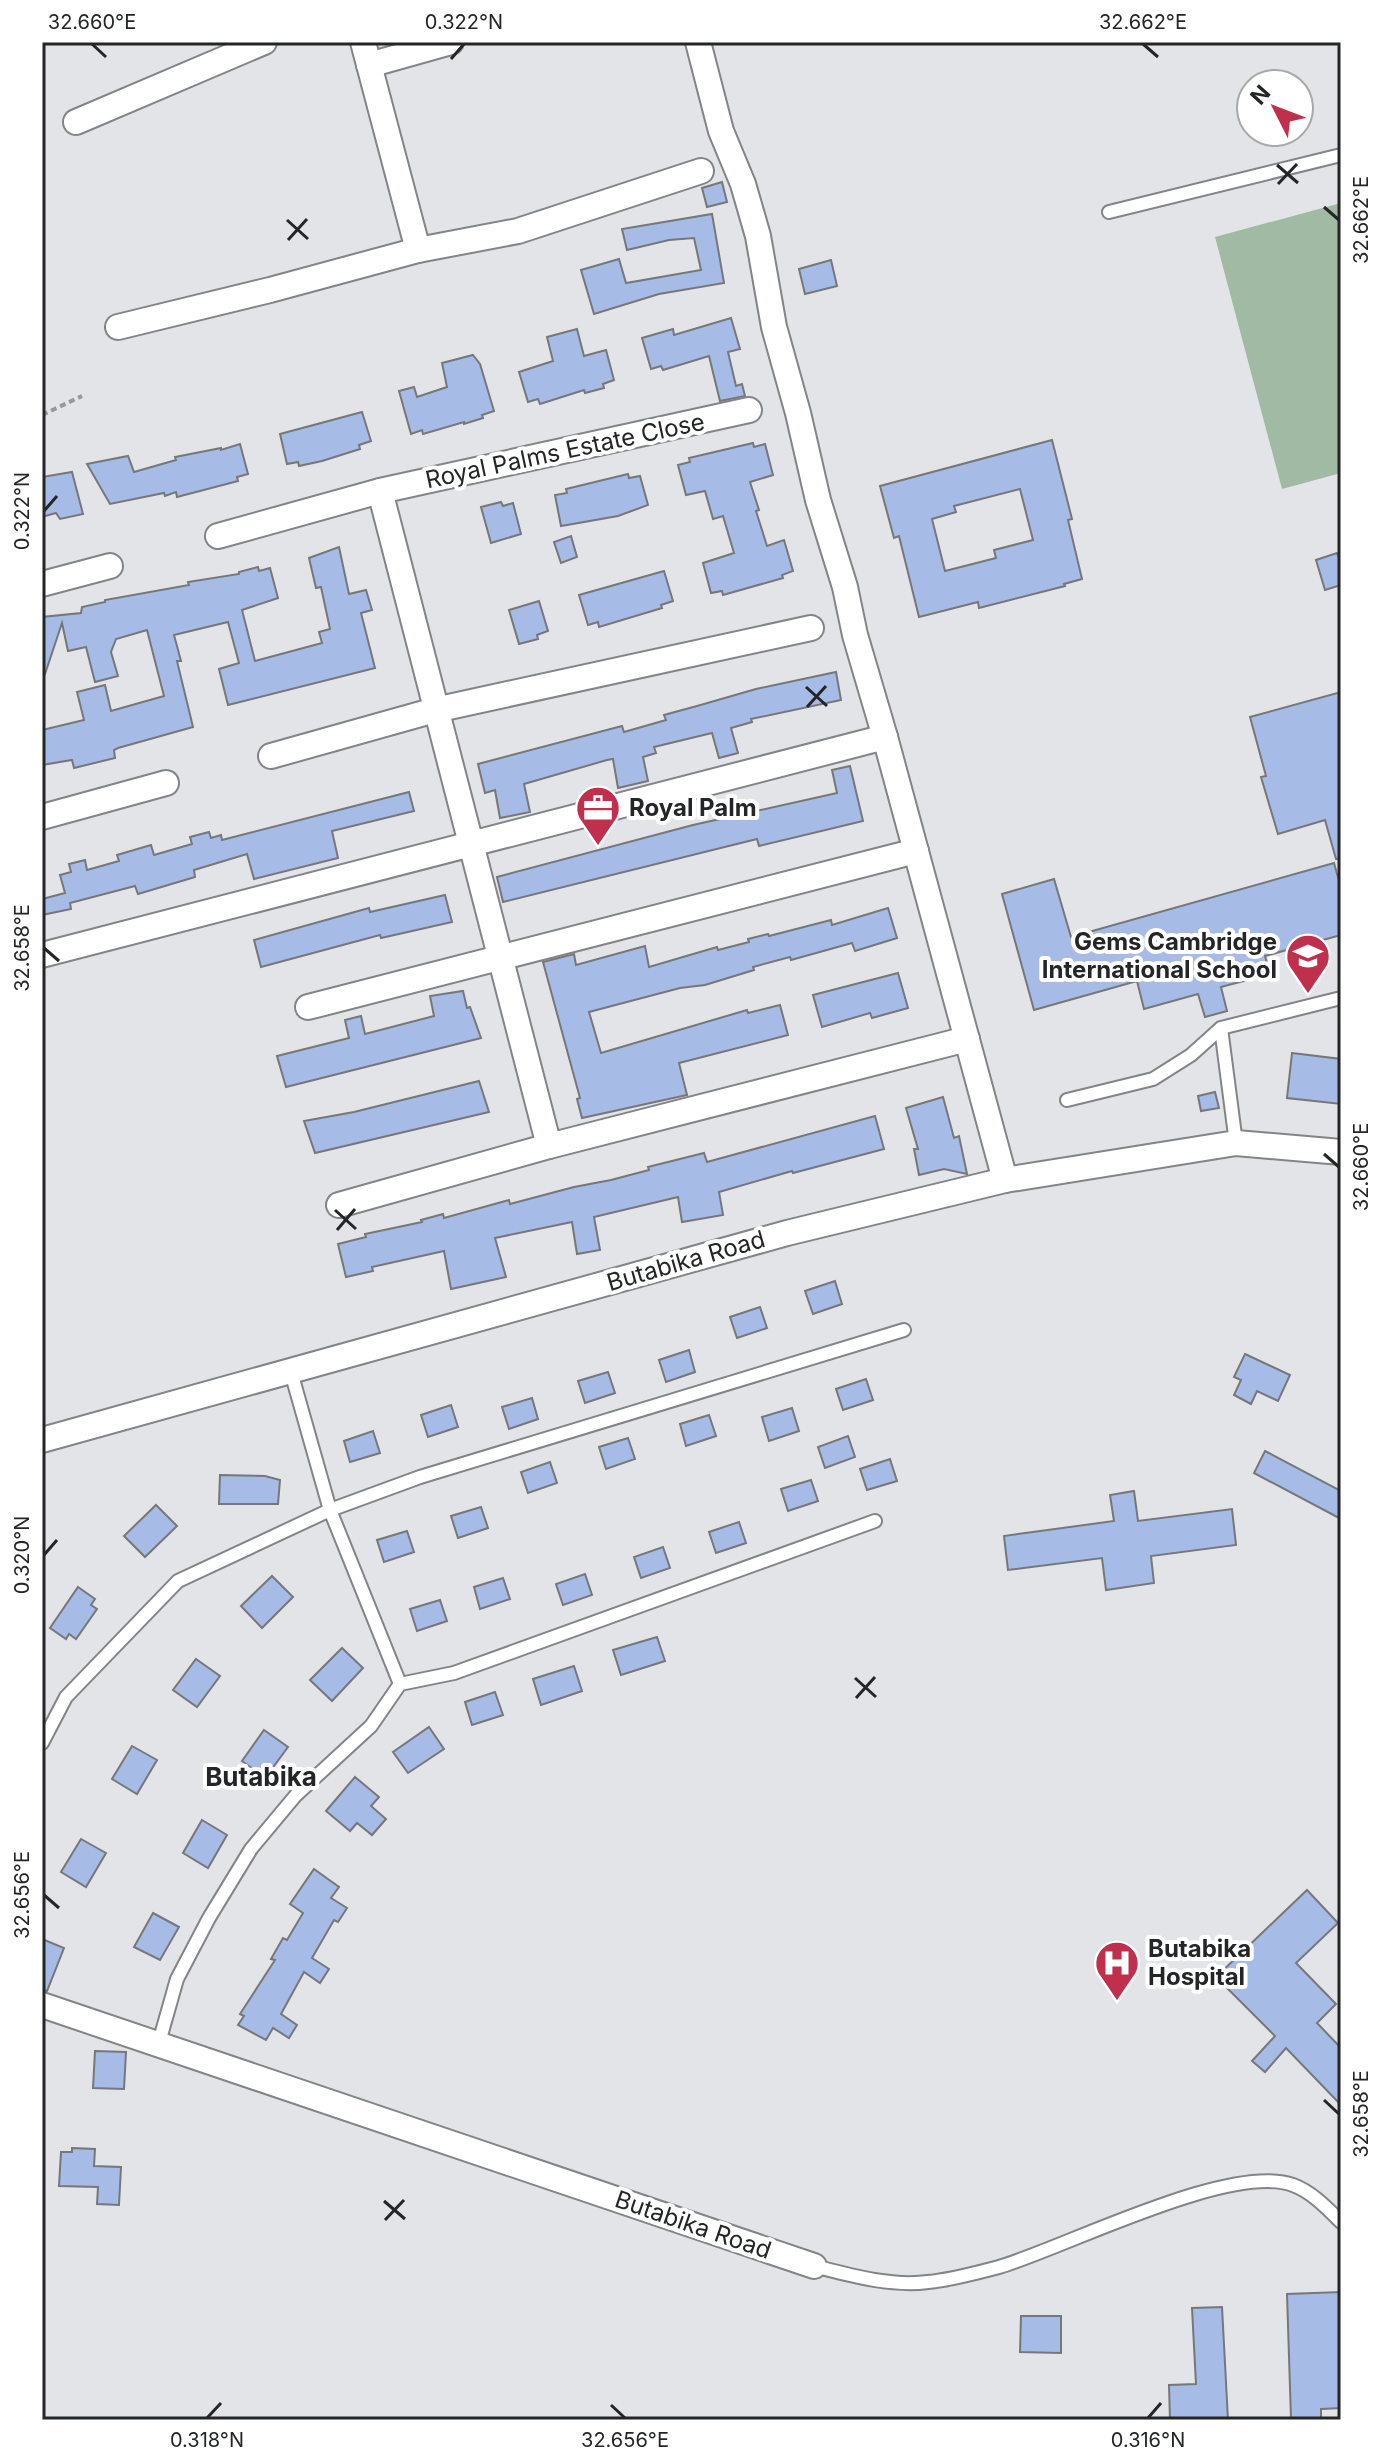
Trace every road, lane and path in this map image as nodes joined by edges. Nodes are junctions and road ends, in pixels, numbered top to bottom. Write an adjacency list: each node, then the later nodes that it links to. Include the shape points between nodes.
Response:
1 (264, 42): 5 (street)
2 (451, 42): 4 (street)
3 (698, 42): 20 (street, via 721,131 758,236 774,327)
4 (366, 53): 9 (street)
5 (76, 122)
6 (1341, 155): 8 (lane)
7 (701, 171): 9 (street, via 518,231)
8 (1109, 212)
9 (418, 250): 10 (street)
10 (118, 327)
11 (82, 396): 13 (path)
12 (749, 410): 14 (street, Royal Palms Estate Close)
13 (42, 415)
14 (380, 491): 15 (street, Royal Palms Estate Close); 19 (street)
15 (218, 536)
16 (110, 566): 17 (street)
17 (42, 584)
18 (811, 628): 19 (street)
19 (435, 710): 21 (street); 24 (street)
20 (885, 737): 24 (street); 25 (street)
21 (271, 756)
22 (166, 783): 23 (street)
23 (42, 817)
24 (469, 843): 26 (street); 27 (street)
25 (916, 851): 27 (street); 31 (street)
26 (42, 955)
27 (500, 959): 29 (street); 34 (street)
28 (1341, 998): 30 (lane)
29 (308, 1007)
30 (1221, 1028): 32 (lane, via 1153,1079); 33 (lane)
31 (967, 1039): 34 (street); 36 (street)
32 (1067, 1100)
33 (1236, 1143): 35 (street, Butabika Road); 36 (street, Butabika Road)
34 (549, 1146): 37 (street)
35 (1341, 1152)
36 (1005, 1180): 39 (street, Butabika Road, via 787,1233)
37 (339, 1205)
38 (904, 1330): 41 (lane, via 420,1477)
39 (291, 1372): 40 (street, Butabika Road); 41 (lane)
40 (42, 1440)
41 (330, 1510): 43 (lane); 44 (lane, via 178,1581 66,1697)
42 (875, 1521): 43 (lane, via 454,1673)
43 (400, 1684): 46 (lane, via 371,1726 296,1795 251,1849 177,1979)
44 (42, 1743)
45 (42, 2005): 46 (street, Butabika Road)
46 (158, 2046): 48 (street, Butabika Road)
47 (1341, 2222): 48 (lane, Butabika Road, via 1318,2199 1291,2184 1252,2182 1211,2188 998,2267 926,2283 860,2278)
48 (814, 2266)

